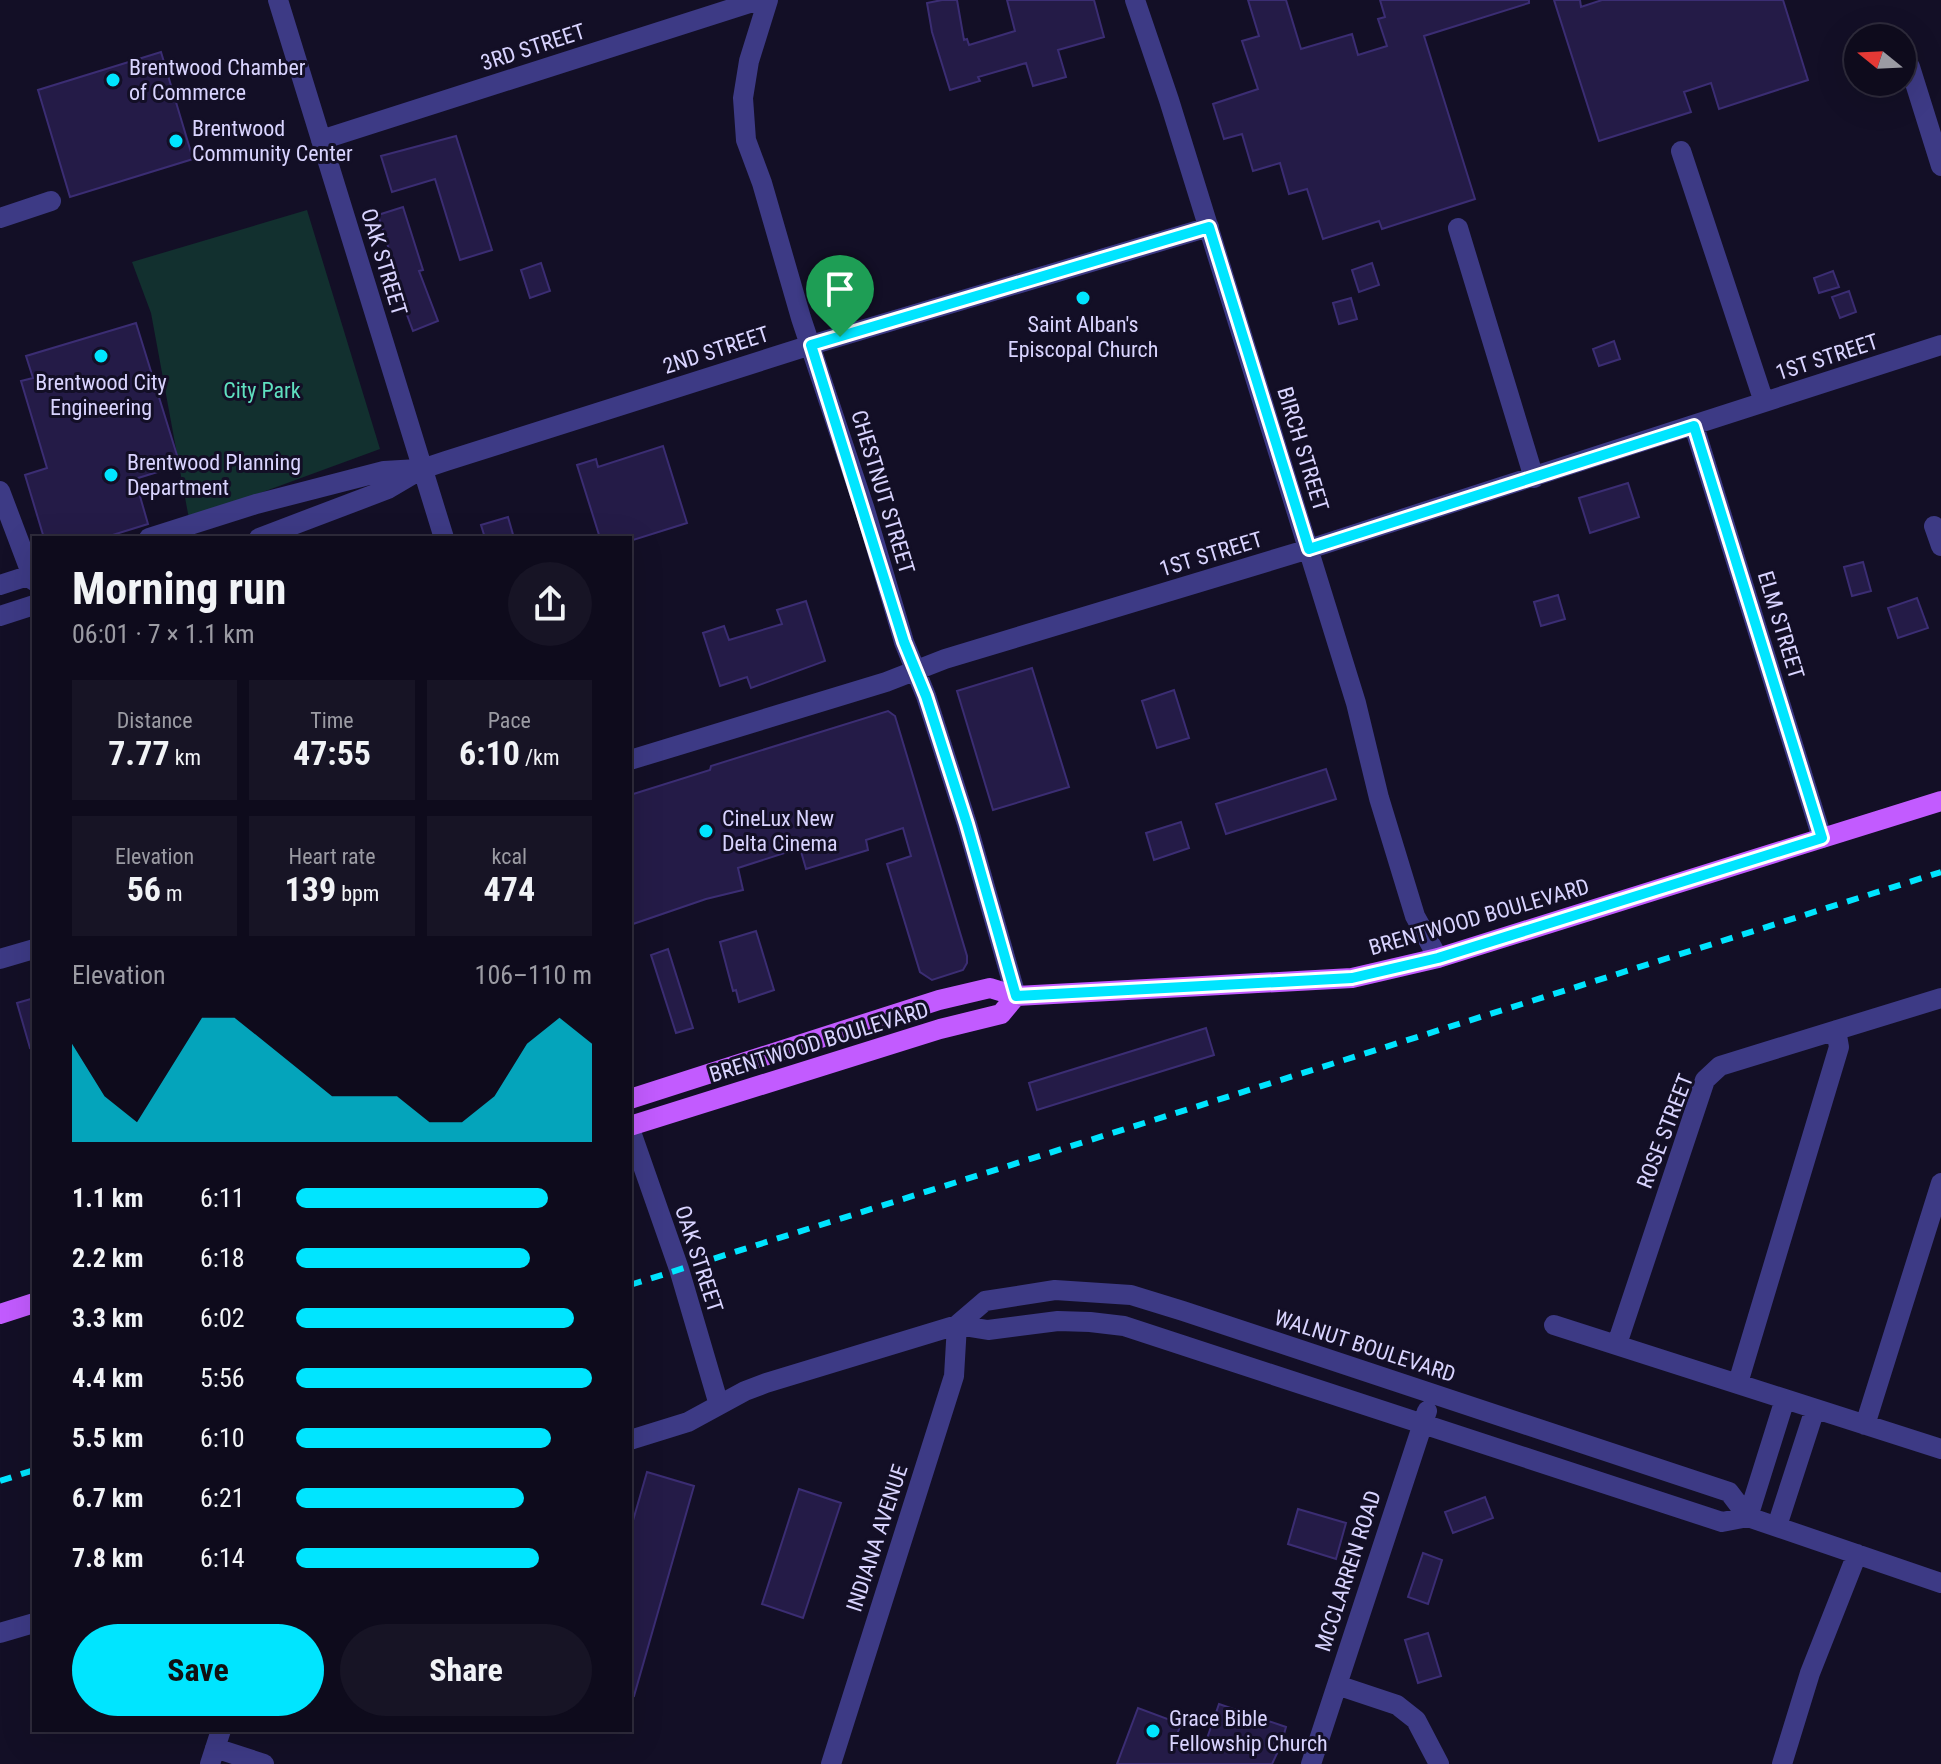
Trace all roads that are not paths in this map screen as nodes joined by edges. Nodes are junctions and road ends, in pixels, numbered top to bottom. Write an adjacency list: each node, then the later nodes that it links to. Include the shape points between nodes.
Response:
1 (278, 0): 6 (street, OAK STREET)
2 (759, 0): 6 (street, 3RD STREET)
3 (768, 0): 13 (street, CHESTNUT STREET, via 743,98 746,140)
4 (1135, 0): 11 (street, BIRCH STREET)
5 (1916, 86): 8 (street)
6 (321, 140): 17 (street, OAK STREET)
7 (1681, 151): 15 (street)
8 (1941, 166)
9 (51, 201): 10 (street)
10 (0, 218)
11 (1209, 227): 13 (street, 2ND STREET); 25 (street, BIRCH STREET)
12 (1458, 228): 18 (street)
13 (811, 345): 17 (street, 2ND STREET); 31 (street, CHESTNUT STREET)
14 (1941, 345): 15 (street, 1ST STREET)
15 (1764, 402): 16 (street, 1ST STREET)
16 (1694, 426): 18 (street, 1ST STREET); 34 (street, ELM STREET)
17 (422, 469): 21 (street, 2ND STREET, via 384,471); 22 (street, 2ND STREET, via 388,489); 23 (street, OAK STREET)
18 (1534, 478): 25 (street, 1ST STREET)
19 (0, 491): 26 (street)
20 (1934, 526): 24 (street)
21 (155, 536)
22 (264, 536)
23 (443, 536)
24 (1941, 546)
25 (1309, 549): 31 (street, 1ST STREET); 36 (street, BIRCH STREET, via 1415,916)
26 (32, 574)
27 (32, 577): 28 (street)
28 (0, 585)
29 (32, 606): 30 (street)
30 (0, 616)
31 (915, 670): 32 (street, 1ST STREET); 38 (street, CHESTNUT STREET, via 967,824)
32 (632, 759)
33 (1941, 801): 34 (main road, BRENTWOOD BOULEVARD)
34 (1822, 838): 36 (main road, BRENTWOOD BOULEVARD)
35 (32, 950): 37 (street)
36 (1438, 958): 38 (main road, BRENTWOOD BOULEVARD, via 1352,978)
37 (0, 959)
38 (1016, 996): 41 (main road, BRENTWOOD BOULEVARD, via 990,988 939,1000); 42 (main road, BRENTWOOD BOULEVARD, via 1001,1014)
39 (1941, 998): 40 (street, ROSE STREET)
40 (1836, 1030): 49 (street, ROSE STREET, via 1720,1066 1705,1080); 50 (street, via 1839,1047)
41 (632, 1098)
42 (632, 1127)
43 (632, 1134): 53 (street, OAK STREET)
44 (1941, 1183): 56 (street)
45 (32, 1304): 46 (main road)
46 (0, 1314)
47 (957, 1325): 51 (street, WALNUT BOULEVARD, via 985,1301 1055,1290 1131,1295); 53 (street, WALNUT BOULEVARD, via 766,1383); 55 (street, WALNUT BOULEVARD, via 988,1330 1058,1321 1124,1326); 68 (street, INDIANA AVENUE, via 954,1376)
48 (1554, 1325): 49 (street)
49 (1617, 1344): 50 (street)
50 (1738, 1383): 52 (street)
51 (1432, 1394): 55 (street, MCCLARREN ROAD); 59 (street, WALNUT BOULEVARD, via 1729,1492)
52 (1785, 1399): 54 (street); 59 (street)
53 (719, 1405): 57 (street, WALNUT BOULEVARD, via 688,1422)
54 (1815, 1409): 56 (street); 60 (street)
55 (1422, 1424): 59 (street, WALNUT BOULEVARD, via 1722,1522); 65 (street, MCCLARREN ROAD)
56 (1865, 1425): 58 (street)
57 (632, 1439)
58 (1941, 1449)
59 (1748, 1517): 60 (street, WALNUT BOULEVARD)
60 (1777, 1526): 61 (street, WALNUT BOULEVARD)
61 (1857, 1554): 62 (street, WALNUT BOULEVARD); 71 (street, via 1810,1673)
62 (1941, 1583)
63 (32, 1624): 64 (street)
64 (0, 1633)
65 (1337, 1685): 69 (street, MCCLARREN ROAD); 70 (street, via 1397,1705 1416,1720)
66 (216, 1747): 67 (street)
67 (264, 1764)
68 (831, 1764)
69 (1311, 1764)
70 (1439, 1764)
71 (1782, 1764)

